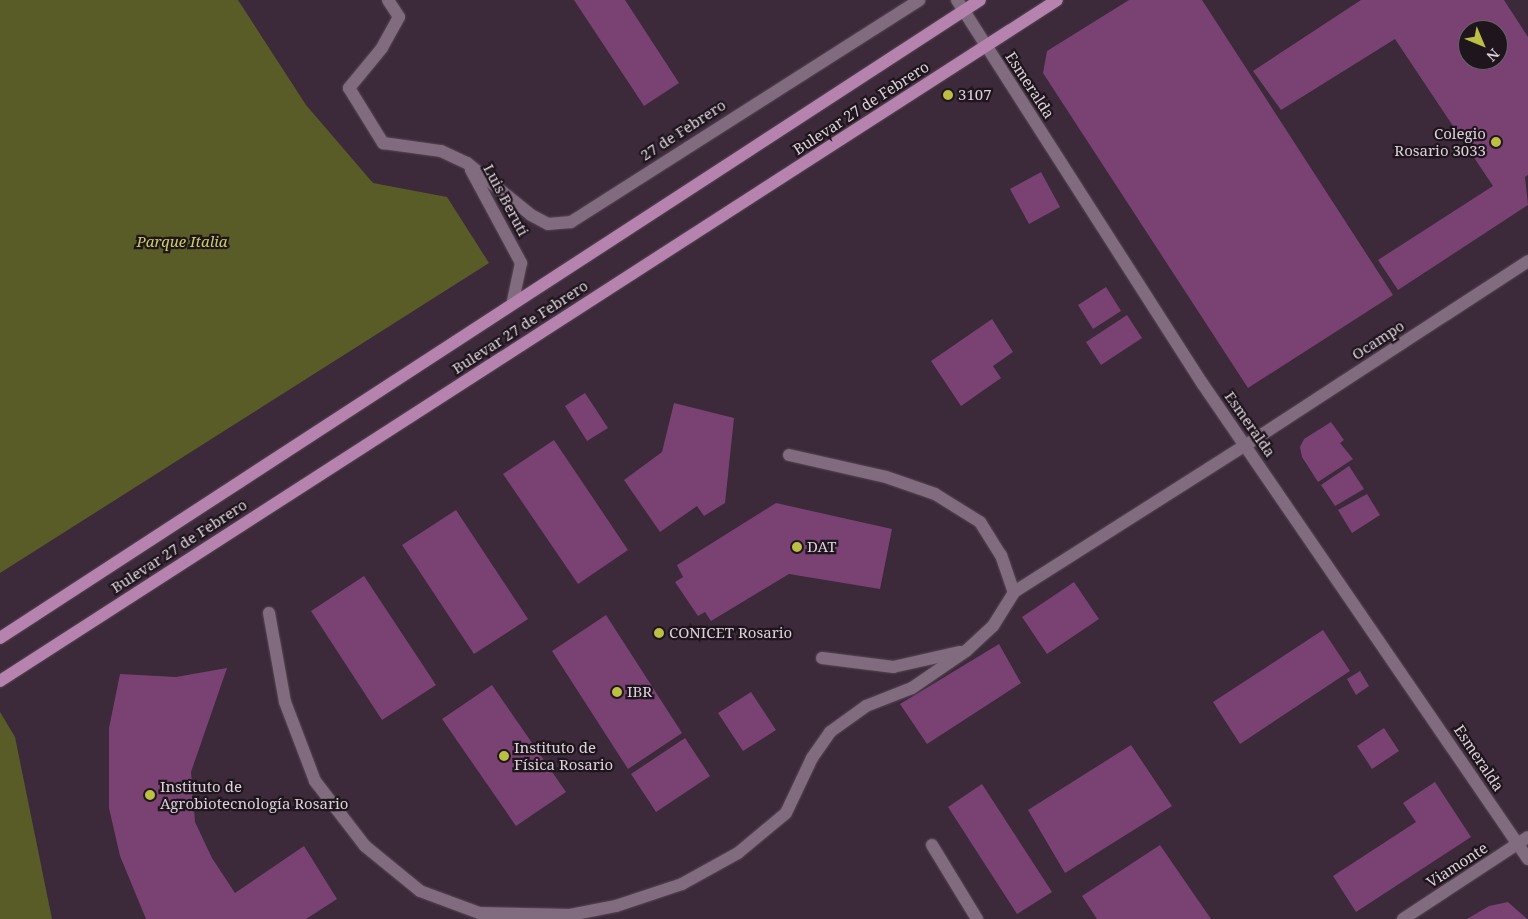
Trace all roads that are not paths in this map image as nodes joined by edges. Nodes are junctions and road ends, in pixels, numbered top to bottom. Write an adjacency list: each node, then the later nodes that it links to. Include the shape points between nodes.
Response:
1 (388, 0): 7 (street, Luis Beruti, via 399,17 382,48 349,88 383,143 442,151)
2 (919, 0): 7 (street, 27 de Febrero, via 571,222 548,224 530,215)
3 (980, 0): 5 (main road, Bulevar 27 de Febrero)
4 (1057, 0): 6 (main road, Bulevar 27 de Febrero)
5 (961, 5): 6 (street, Esmeralda); 9 (main road, Bulevar 27 de Febrero)
6 (986, 46): 10 (street, Esmeralda, via 1202,383); 17 (main road, Bulevar 27 de Febrero)
7 (467, 164): 9 (street, Luis Beruti, via 521,263)
8 (1528, 261): 10 (street, Ocampo)
9 (514, 301): 14 (main road, Bulevar 27 de Febrero)
10 (1246, 445): 12 (street, Ocampo); 18 (street, Esmeralda)
11 (789, 456): 12 (street, via 886,476 935,494 980,522 1001,555)
12 (1014, 592): 15 (street, via 993,626)
13 (269, 613): 15 (street, via 285,702 315,781 365,846 420,891 480,913 570,915 616,906 682,884 738,854 786,813 812,758 830,732 866,706 912,688)
14 (0, 638)
15 (966, 651): 16 (street, via 893,667)
16 (822, 658)
17 (0, 681)
18 (1523, 841): 20 (street, Esmeralda); 22 (street, Viamonte)
19 (932, 845): 21 (street)
20 (1528, 859)
21 (977, 919)
22 (1403, 919)

